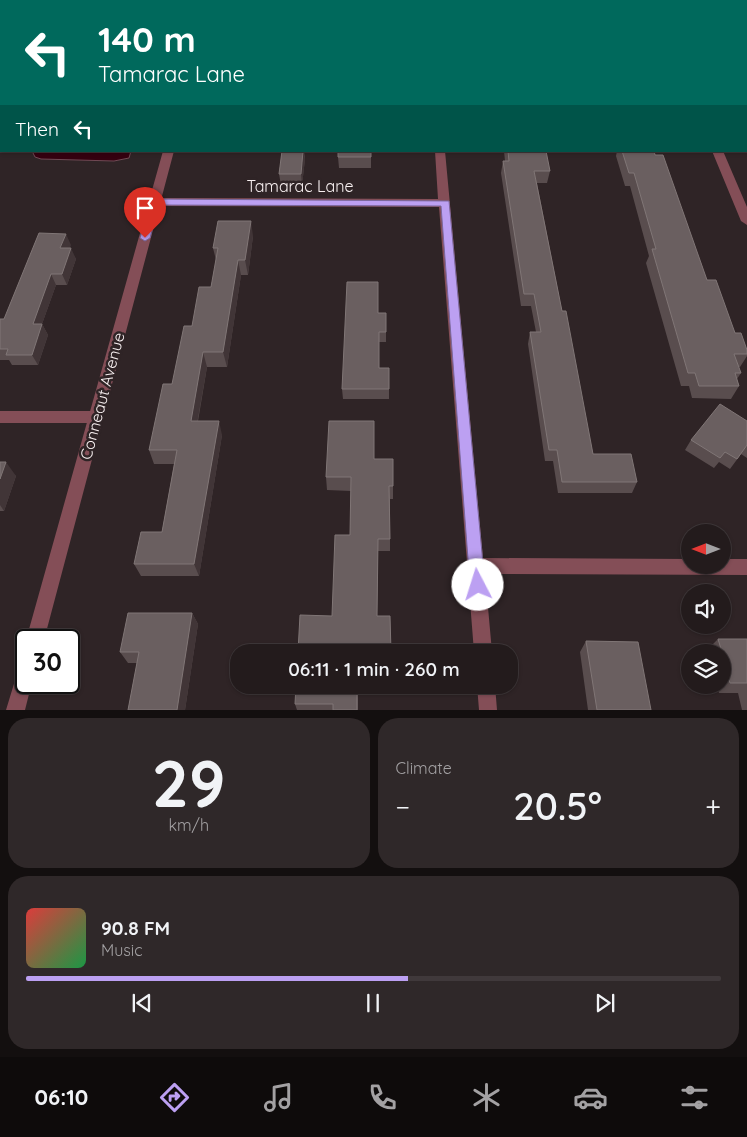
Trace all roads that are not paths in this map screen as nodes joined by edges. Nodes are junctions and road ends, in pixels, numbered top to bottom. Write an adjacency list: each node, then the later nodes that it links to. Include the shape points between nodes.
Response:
1 (169, 152): 4 (street, Conneaut Avenue)
2 (440, 152): 5 (street)
3 (716, 152): 6 (street)
4 (155, 202): 5 (street, Tamarac Lane); 8 (street, Conneaut Avenue)
5 (445, 203): 9 (street)
6 (747, 221)
7 (0, 417): 8 (street)
8 (96, 417): 11 (street, Conneaut Avenue)
9 (476, 566): 10 (street); 12 (street)
10 (747, 567)
11 (37, 629)
12 (482, 644)
13 (20, 694): 15 (street)
14 (487, 694): 16 (street)
15 (16, 710)
16 (488, 710)

